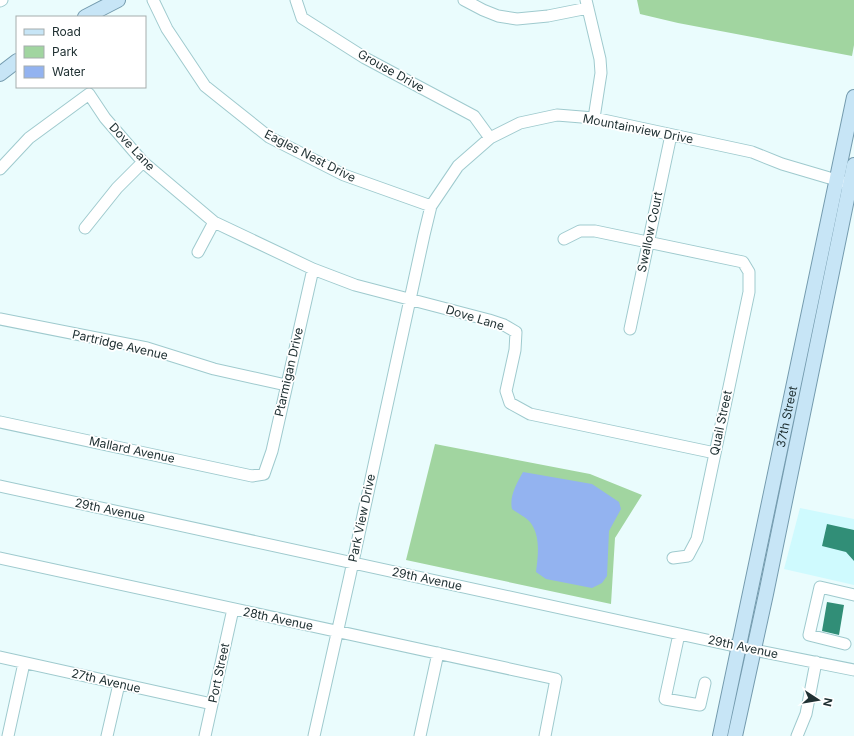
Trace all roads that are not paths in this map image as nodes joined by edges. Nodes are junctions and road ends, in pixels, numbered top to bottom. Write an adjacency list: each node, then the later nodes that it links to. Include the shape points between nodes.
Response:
1 (118, 0): 6 (main road)
2 (153, 0): 18 (street, Eagles Nest Drive, via 167,28 205,86 269,138 344,175)
3 (296, 0): 12 (street, Grouse Drive, via 302,18 365,58 474,116)
4 (464, 0): 5 (street, via 498,16 517,19)
5 (587, 4): 10 (street, via 601,66)
6 (86, 16)
7 (16, 61): 8 (main road)
8 (0, 74)
9 (854, 97): 16 (main road, 37th Street)
10 (594, 118): 11 (street, Mountainview Drive); 12 (street, Mountainview Drive, via 558,115 520,123)
11 (671, 135): 16 (street, Mountainview Drive, via 752,152 782,164); 22 (street, Swallow Court)
12 (490, 138): 18 (street, Mountainview Drive, via 458,166)
13 (143, 162): 15 (street, Dove Lane, via 105,118 89,94 29,138); 19 (street, Dove Lane); 20 (street, via 117,188)
14 (854, 165): 17 (main road, 37th Street)
15 (0, 169)
16 (837, 179): 17 (street, Mountainview Drive); 41 (main road, 37th Street)
17 (852, 185): 42 (main road, 37th Street)
18 (431, 206): 25 (street, Mountainview Drive)
19 (214, 222): 23 (street); 24 (street, Dove Lane)
20 (85, 228)
21 (564, 239): 22 (street, via 580,231 595,231)
22 (648, 242): 27 (street, Swallow Court); 30 (street, Quail Street, via 743,262 749,272 749,292)
23 (198, 252)
24 (313, 270): 25 (street, Dove Lane, via 355,285); 28 (street, Ptarmigan Drive)
25 (409, 299): 30 (street, Dove Lane, via 489,320 516,332 515,350 506,390 510,403 530,414); 35 (street, Park View Drive)
26 (0, 319): 28 (street, Partridge Avenue, via 147,348 214,369)
27 (630, 329)
28 (286, 386): 31 (street, Ptarmigan Drive, via 272,451)
29 (0, 422): 31 (street, Mallard Avenue, via 252,476)
30 (715, 453): 34 (street, Quail Street, via 697,539 688,556)
31 (264, 474)
32 (0, 486): 35 (street, 29th Avenue)
33 (0, 558): 37 (street, 28th Avenue)
34 (673, 558)
35 (353, 563): 38 (street, Park View Drive); 39 (street, 29th Avenue)
36 (854, 595): 40 (street, via 820,587 809,636)
37 (233, 609): 38 (street, 28th Avenue); 50 (street, Port Street)
38 (338, 631): 43 (street, 28th Avenue); 54 (street, Park View Drive)
39 (679, 634): 41 (street, 29th Avenue); 48 (street, via 665,699 700,705)
40 (845, 644)
41 (739, 647): 42 (street, 29th Avenue); 57 (main road, 37th Street)
42 (754, 650): 46 (street, 29th Avenue); 58 (main road, 37th Street)
43 (438, 653): 55 (street); 56 (street, 28th Avenue, via 556,679)
44 (0, 657): 45 (street, 27th Avenue)
45 (24, 662): 49 (street, 27th Avenue); 51 (street)
46 (816, 662): 47 (street, 29th Avenue); 59 (street, via 806,714)
47 (854, 670)
48 (705, 683)
49 (119, 684): 50 (street, 27th Avenue); 52 (street)
50 (212, 704): 53 (street, Port Street)
51 (8, 736)
52 (107, 736)
53 (205, 736)
54 (314, 736)
55 (420, 736)
56 (545, 736)
57 (720, 736)
58 (735, 736)
59 (797, 736)

